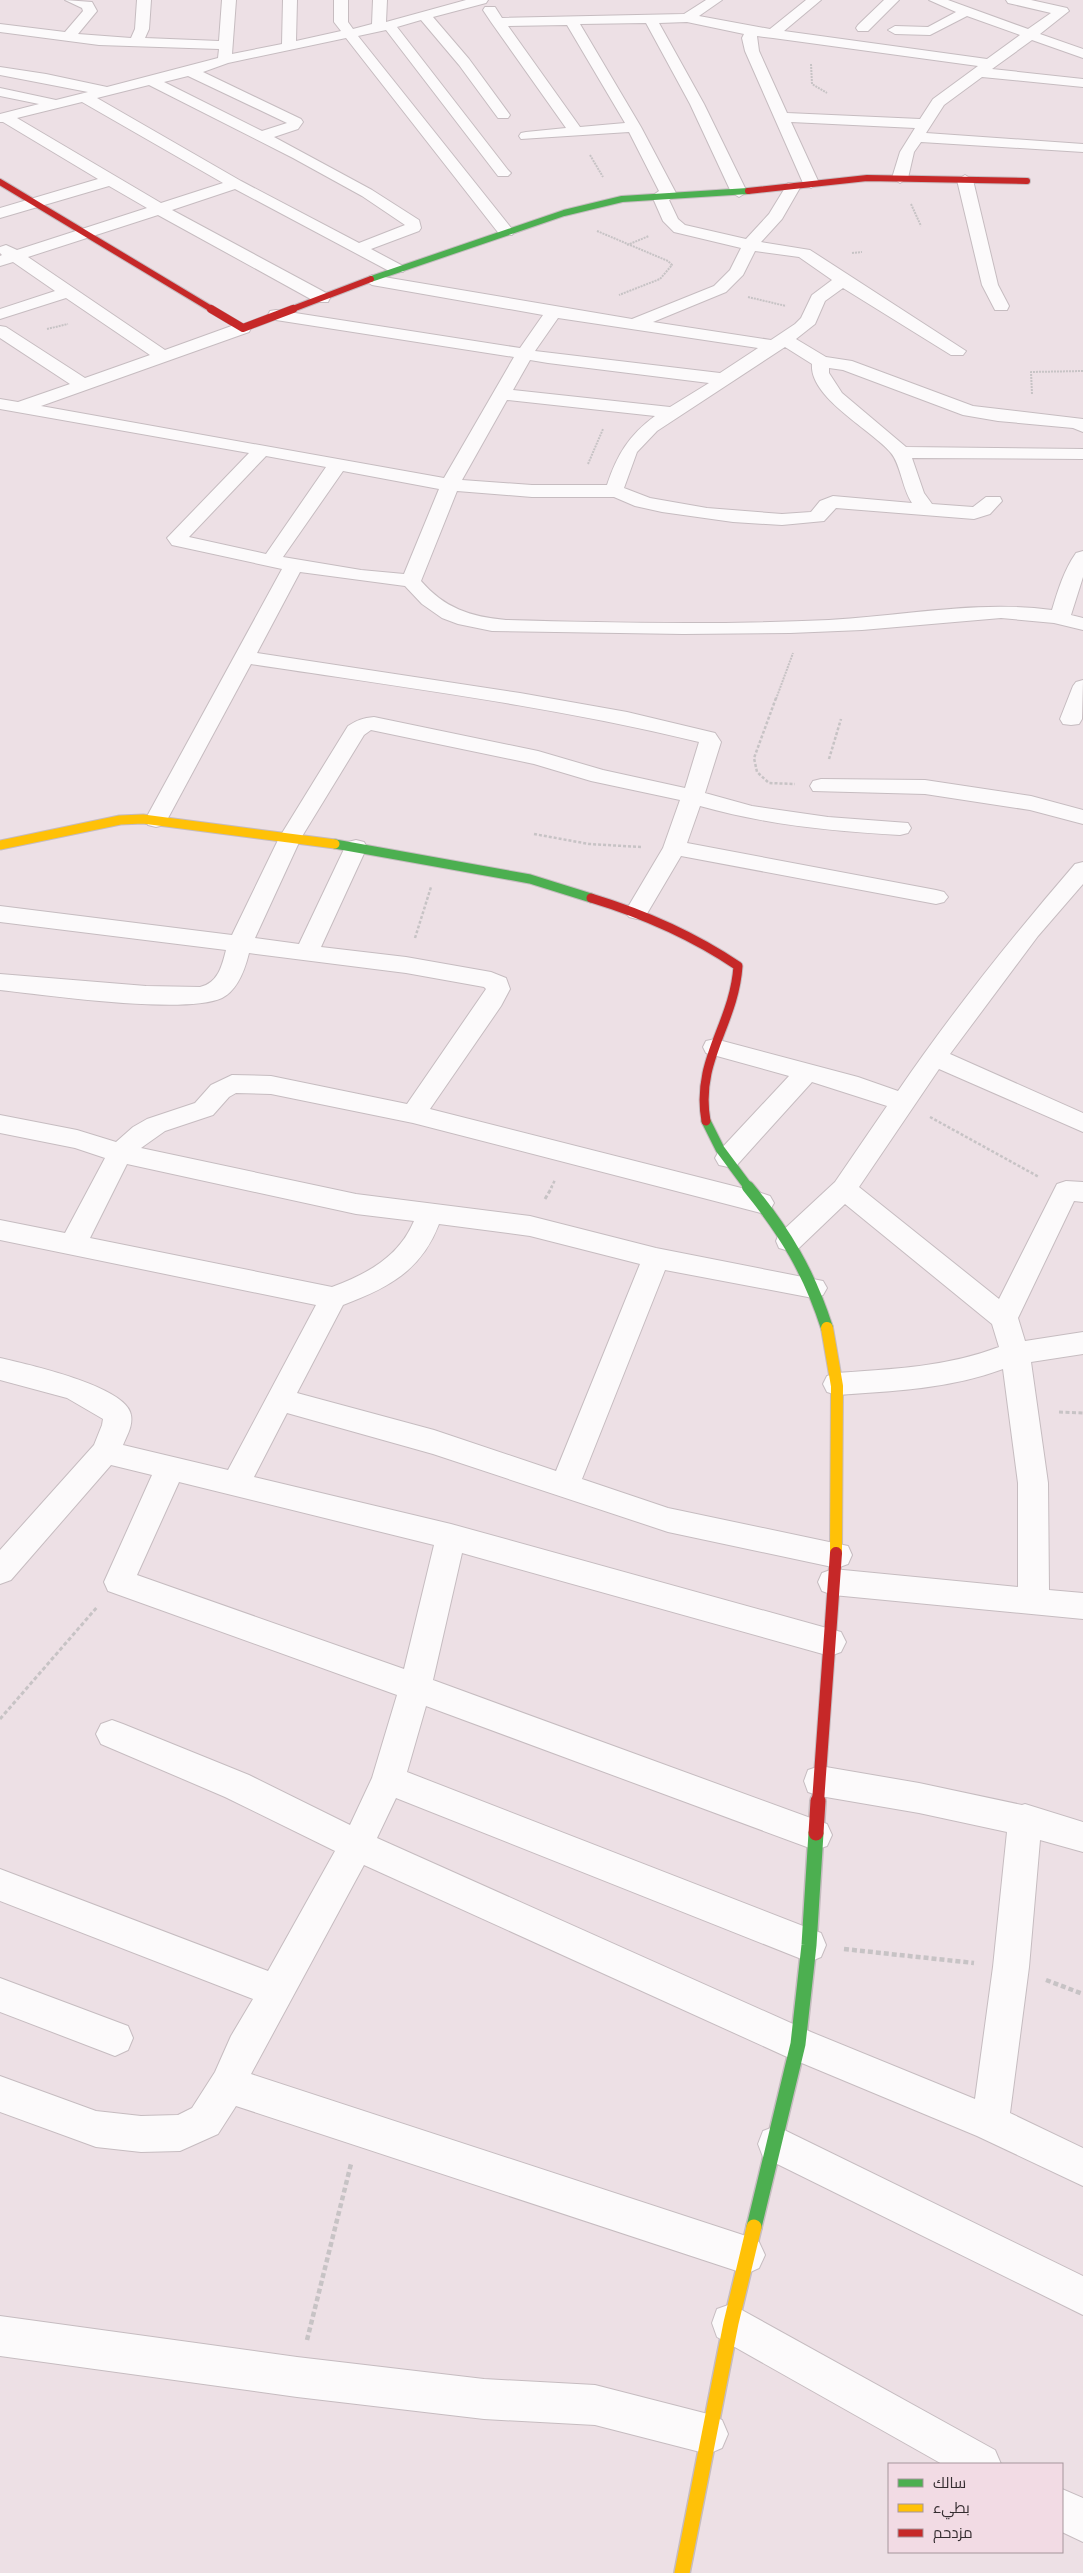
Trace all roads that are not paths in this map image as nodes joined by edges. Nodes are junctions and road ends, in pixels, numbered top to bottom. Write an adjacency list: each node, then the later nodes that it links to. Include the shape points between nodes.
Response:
1 (72, 0): 31 (street, via 87,5 90,11)
2 (144, 0): 32 (street, via 142,29)
3 (229, 0): 34 (street)
4 (290, 0): 33 (street)
5 (341, 0): 29 (street, via 341,22)
6 (380, 0): 22 (street)
7 (417, 0): 17 (street)
8 (482, 0): 17 (street); 21 (street)
9 (715, 0): 18 (street)
10 (814, 0): 30 (street)
11 (892, 0): 24 (street)
12 (936, 0): 15 (street)
13 (1013, 0): 25 (street, via 1069,12)
14 (594, 6): 20 (street)
15 (967, 11): 25 (street); 27 (street, via 925,32)
16 (654, 15): 18 (street); 20 (street); 63 (street)
17 (421, 17): 22 (street); 45 (street, via 464,62)
18 (687, 18): 28 (street)
19 (570, 20): 20 (street); 21 (street); 48 (street)
20 (596, 20)
21 (498, 22): 50 (street)
22 (384, 26): 29 (street); 54 (street)
23 (0, 28): 31 (street)
24 (863, 28)
25 (1037, 28): 26 (street); 35 (street); 36 (street)
26 (1064, 29)
27 (895, 30)
28 (752, 31): 30 (street); 47 (street, via 750,44)
29 (349, 33): 33 (street); 68 (street)
30 (773, 34): 36 (street)
31 (69, 37): 32 (street)
32 (136, 42): 34 (street)
33 (288, 47): 34 (street)
34 (226, 52): 38 (street)
35 (1083, 54)
36 (985, 68): 40 (street); 49 (street, via 938,102)
37 (0, 71): 42 (street)
38 (190, 71): 39 (street); 51 (street, via 296,122 293,126)
39 (151, 81): 42 (street); 51 (street)
40 (1083, 83)
41 (0, 92): 44 (street)
42 (108, 92): 43 (street)
43 (86, 98): 44 (street); 61 (street)
44 (60, 104): 46 (street)
45 (503, 115)
46 (3, 117): 56 (street)
47 (782, 117): 49 (street); 60 (street)
48 (634, 127): 50 (street); 64 (street)
49 (919, 130): 53 (street); 55 (street, via 902,162)
50 (575, 131): 52 (street)
51 (262, 136): 72 (street, via 366,193 413,223 413,228)
52 (526, 136)
53 (1083, 148)
54 (503, 173)
55 (900, 178): 57 (street); 60 (street)
56 (112, 180): 65 (street); 66 (street)
57 (965, 180): 59 (street); 80 (street, via 990,285)
58 (0, 182): 65 (street)
59 (1027, 182)
60 (810, 183): 62 (street)
61 (236, 184): 66 (street); 72 (street)
62 (792, 186): 63 (street); 70 (street, via 776,216)
63 (739, 192): 64 (street)
64 (664, 195): 68 (street, via 622,199); 70 (street, via 669,216 680,229)
65 (33, 202): 67 (street); 69 (street)
66 (161, 210): 69 (street); 79 (street)
67 (0, 213)
68 (506, 232): 75 (street)
69 (85, 234): 73 (street); 85 (street)
70 (750, 245): 77 (street, via 804,253); 84 (street, via 737,272 720,290)
71 (0, 246): 73 (street)
72 (359, 248): 75 (street)
73 (16, 256): 74 (street); 78 (street)
74 (0, 261)
75 (397, 269): 76 (street)
76 (372, 280): 79 (street); 81 (street)
77 (842, 280): 88 (street, via 818,299 813,313 801,328); 89 (street)
78 (68, 292): 82 (street); 91 (street)
79 (322, 298): 83 (street)
80 (1001, 306)
81 (554, 312): 84 (street); 90 (street)
82 (0, 314)
83 (276, 315): 85 (street); 90 (street)
84 (632, 324): 86 (street)
85 (244, 328): 91 (street)
86 (680, 331): 88 (street); 92 (street)
87 (5, 334): 95 (street)
88 (781, 343): 93 (street); 94 (street)
89 (957, 351)
90 (525, 353): 92 (street, via 548,358); 96 (street)
91 (164, 357): 95 (street)
92 (669, 357): 94 (street)
93 (821, 362): 100 (street, via 846,365 968,411 1078,423); 102 (street, via 820,373 836,397)
94 (723, 379): 99 (street)
95 (82, 384): 98 (street)
96 (502, 394): 99 (street); 105 (street)
97 (0, 404): 98 (street)
98 (20, 408): 101 (street)
99 (672, 414): 106 (street, via 630,449)
100 (1083, 427)
101 (262, 450): 104 (street); 110 (street, via 178,538 198,546)
102 (901, 452): 103 (street); 108 (street, via 915,492)
103 (1083, 454)
104 (338, 464): 105 (street); 110 (street)
105 (450, 485): 106 (street); 112 (street)
106 (614, 491): 108 (street, via 647,503 777,519 817,517 833,502)
107 (993, 501): 108 (street, via 974,513)
108 (927, 510)
109 (1083, 557): 113 (street, via 1070,583)
110 (271, 561): 111 (street)
111 (294, 565): 112 (street); 115 (street)
112 (411, 582): 113 (street, via 428,602 452,615 492,624 803,626 988,612)
113 (1060, 618): 114 (street)
114 (1083, 624)
115 (243, 657): 119 (street, via 520,699 627,718 705,737 710,742); 121 (street)
116 (1083, 686): 117 (street)
117 (1071, 719)
118 (821, 786): 120 (street, via 925,786 1031,803)
119 (691, 796): 122 (street, via 777,818); 123 (street, via 374,722 356,731); 126 (street)
120 (1083, 817)
121 (156, 820): 123 (street); 124 (street, via 120,820)
122 (900, 828)
123 (290, 838): 125 (street); 131 (street)
124 (0, 845)
125 (356, 847): 129 (street, via 530,879); 132 (street)
126 (674, 848): 128 (street); 129 (street)
127 (1083, 869): 135 (street, via 1030,931)
128 (936, 897)
129 (637, 912): 134 (street, via 708,944 738,966 738,984)
130 (0, 914): 131 (street)
131 (240, 944): 132 (street); 133 (street, via 230,976 218,990 204,995)
132 (306, 952): 138 (street, via 487,978 497,984 498,988)
133 (0, 982)
134 (715, 1047): 136 (street); 142 (street, via 700,1082 699,1096 706,1122)
135 (934, 1057): 137 (street); 139 (street)
136 (807, 1072): 137 (street); 142 (street)
137 (902, 1102): 143 (street)
138 (414, 1114): 141 (street, via 271,1085 232,1084 220,1091 204,1109 156,1125); 145 (street)
139 (1083, 1123)
140 (0, 1124): 141 (street, via 77,1139)
141 (120, 1153): 146 (street, via 356,1204); 149 (street)
142 (728, 1158): 145 (street)
143 (844, 1190): 148 (street); 153 (street)
144 (1074, 1192): 153 (street)
145 (761, 1203): 148 (street)
146 (430, 1214): 150 (street, via 530,1226); 152 (street, via 413,1250 401,1262 380,1276)
147 (0, 1230): 149 (street)
148 (789, 1241): 151 (street)
149 (73, 1246): 152 (street)
150 (656, 1258): 151 (street); 162 (street)
151 (813, 1288): 157 (street, via 829,1333)
152 (333, 1298): 158 (street)
153 (1004, 1318): 155 (street)
154 (1083, 1343): 155 (street)
155 (1015, 1353): 157 (street, via 974,1368 923,1378); 166 (street, via 1034,1483)
156 (0, 1368): 159 (street, via 107,1404 117,1414 118,1425)
157 (837, 1384): 164 (street)
158 (281, 1400): 161 (street); 162 (street, via 434,1442)
159 (105, 1452): 160 (street); 165 (street)
160 (170, 1468): 161 (street); 169 (street, via 119,1582)
161 (236, 1483): 163 (street)
162 (565, 1486): 164 (street)
163 (451, 1537): 168 (street); 169 (street)
164 (835, 1569): 166 (street); 168 (street)
165 (0, 1571)
166 (1034, 1602): 167 (street)
167 (1083, 1606)
168 (830, 1642): 172 (street)
169 (415, 1689): 171 (street); 174 (street)
170 (112, 1734): 176 (street, via 262,1798)
171 (388, 1780): 176 (street); 178 (street)
172 (820, 1781): 173 (street); 174 (street)
173 (1025, 1819): 175 (street); 185 (street, via 1011,1967)
174 (816, 1835): 178 (street)
175 (1083, 1837)
176 (357, 1845): 179 (street); 182 (street)
177 (0, 1885): 179 (street)
178 (809, 1945): 182 (street)
179 (277, 1991): 183 (street)
180 (0, 1995): 181 (street)
181 (115, 2038)
182 (798, 2044): 185 (street); 186 (street)
183 (228, 2085): 184 (street, via 205,2121 180,2133 141,2134 96,2129); 188 (street)
184 (0, 2094)
185 (990, 2123): 187 (street)
186 (776, 2144): 188 (street); 189 (street)
187 (1083, 2167)
188 (746, 2255): 190 (street)
189 (1083, 2296)
190 (730, 2323): 192 (street); 193 (street)
191 (0, 2336): 192 (street, via 484,2399 595,2405)
192 (708, 2434): 196 (street)
193 (979, 2463)
194 (1063, 2510): 195 (street)
195 (1083, 2521)
196 (682, 2573)

